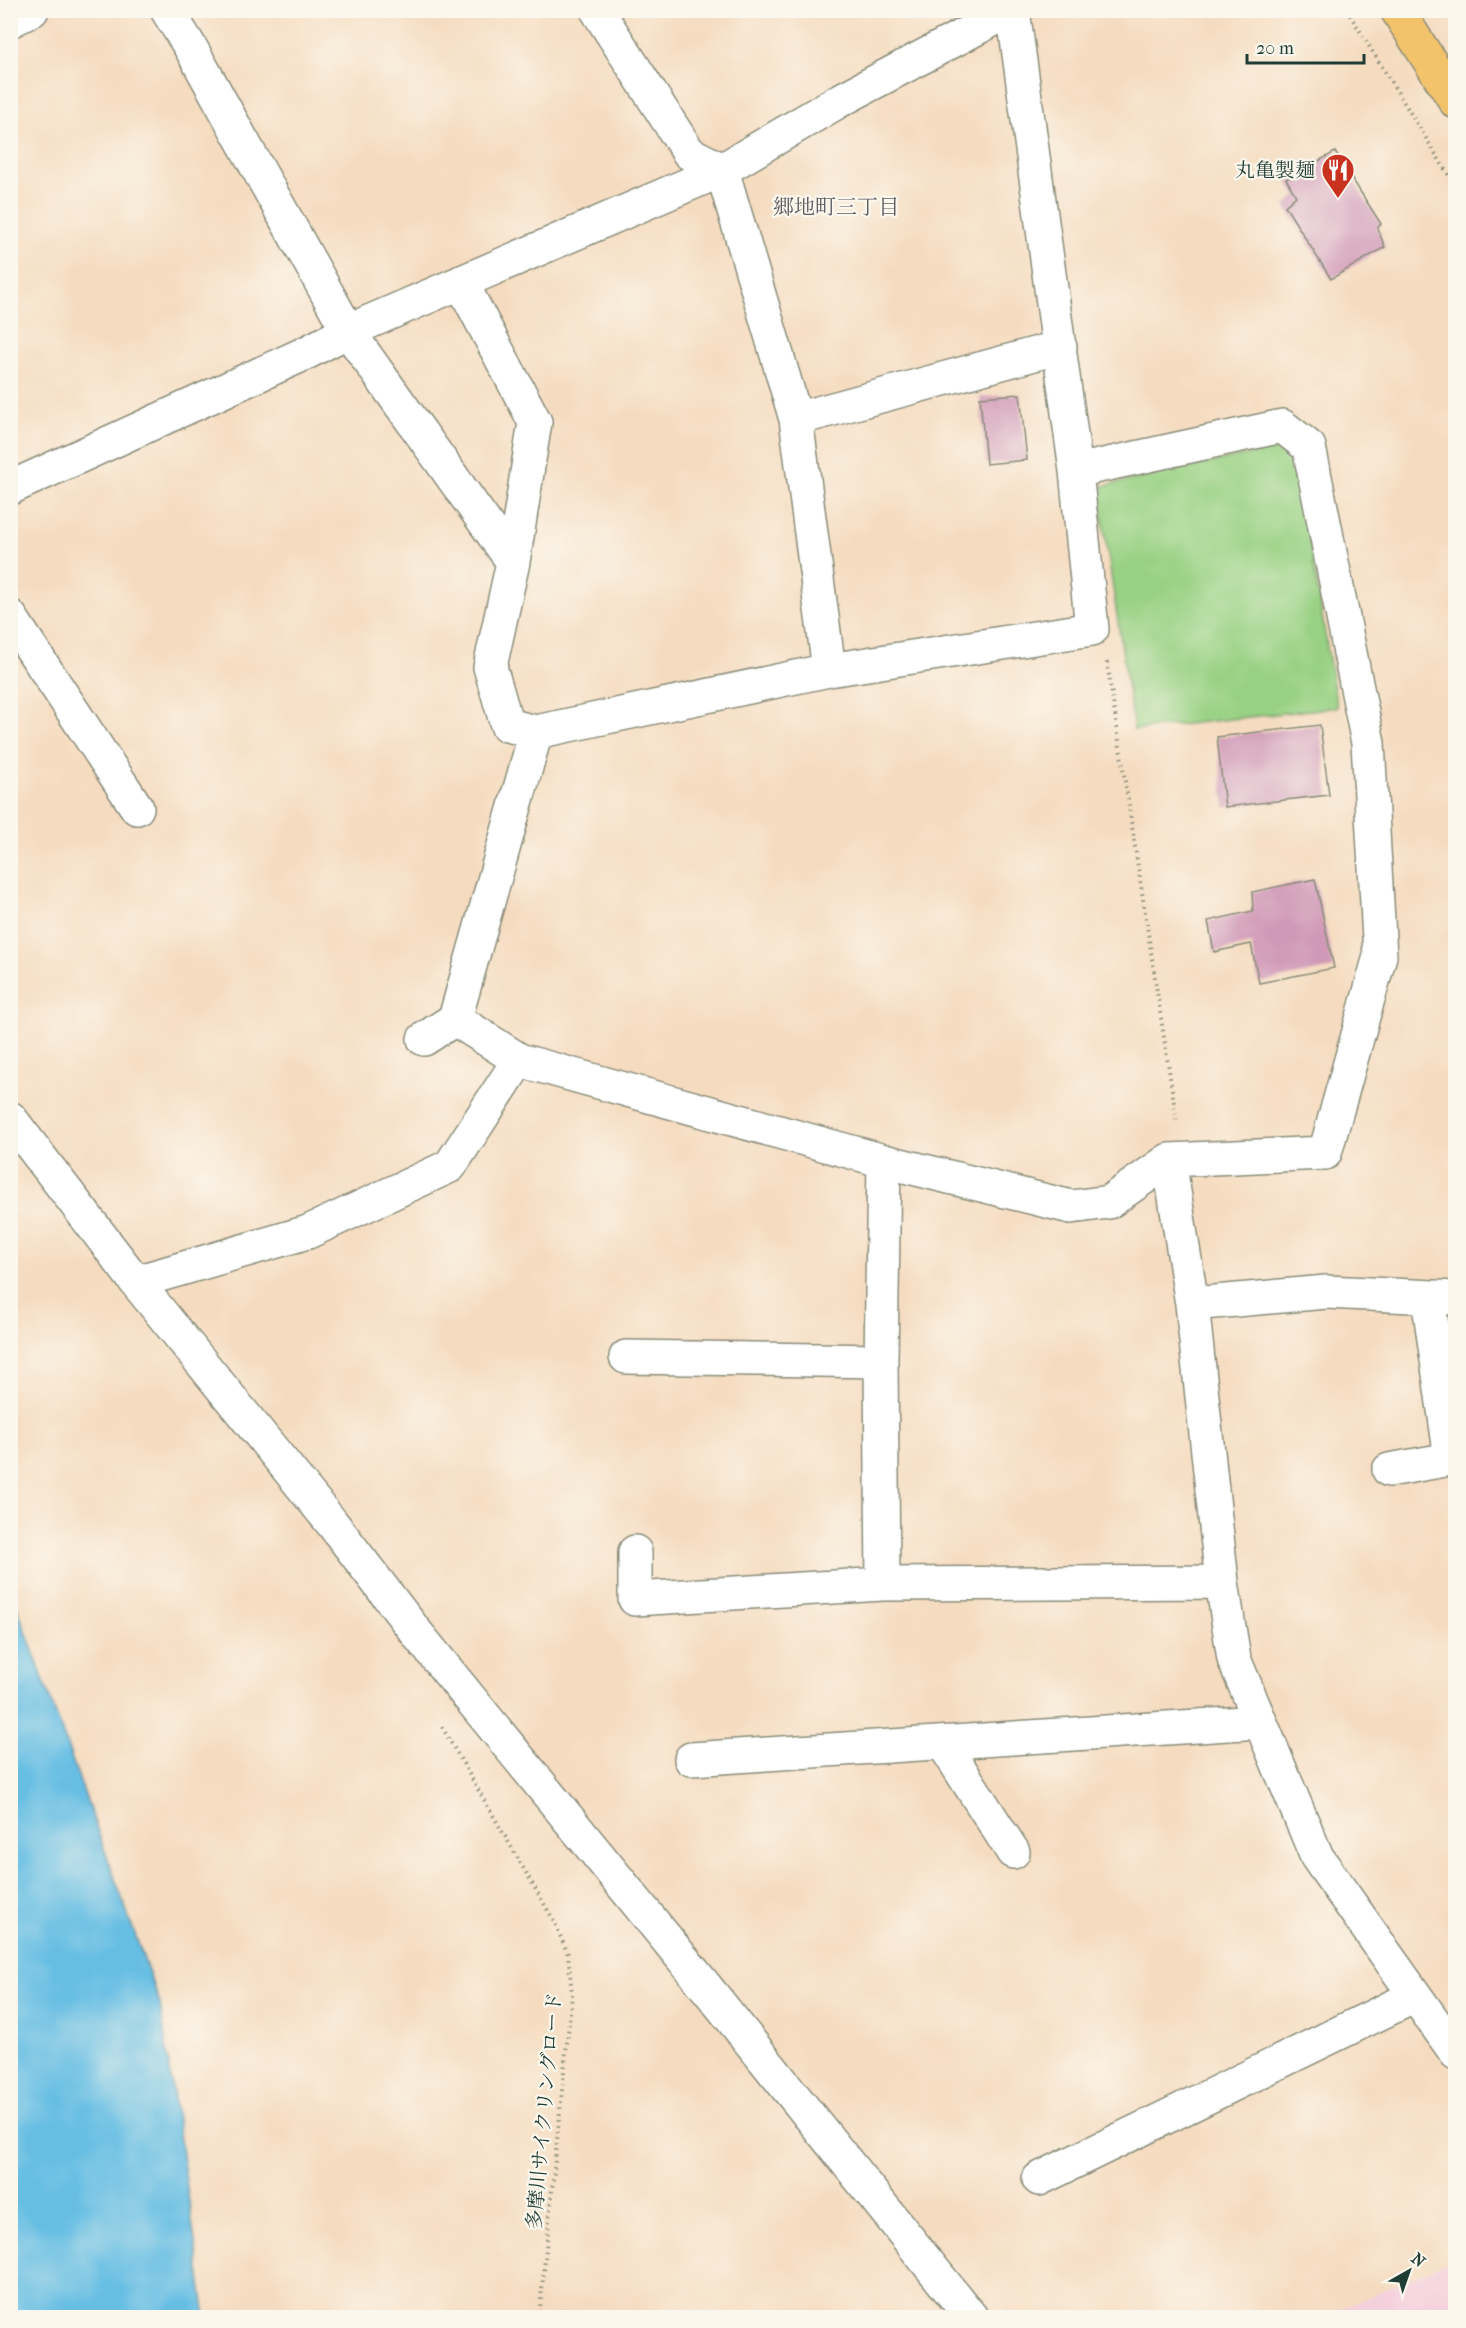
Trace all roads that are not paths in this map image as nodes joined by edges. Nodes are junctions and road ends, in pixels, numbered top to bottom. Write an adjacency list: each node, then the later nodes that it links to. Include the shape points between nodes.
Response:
1 (166, 10): 8 (street)
2 (597, 10): 6 (street, via 689,153)
3 (1012, 10): 6 (street, via 837,102); 9 (street)
4 (1398, 10): 5 (main road)
5 (1455, 102)
6 (722, 170): 7 (street); 10 (street)
7 (461, 282): 8 (street); 13 (street, via 535,422)
8 (348, 331): 12 (street); 13 (street)
9 (1060, 347): 10 (street); 11 (street)
10 (796, 419): 15 (street)
11 (1076, 471): 15 (street, via 1092,629); 22 (street, via 1282,426 1309,447 1368,743 1380,956 1325,1153)
12 (10, 488)
13 (513, 562): 16 (street, via 490,667 507,725)
14 (10, 616): 17 (street)
15 (829, 670): 16 (street)
16 (536, 732): 18 (street)
17 (137, 808)
18 (455, 1019): 19 (street); 20 (street)
19 (424, 1039)
20 (519, 1060): 23 (street); 24 (street, via 450,1166 308,1232)
21 (10, 1118): 24 (street)
22 (1176, 1160): 23 (street, via 1109,1202 1071,1207); 26 (street)
23 (884, 1161): 28 (street)
24 (136, 1282): 41 (street)
25 (1442, 1298): 26 (street, via 1326,1292); 29 (street)
26 (1192, 1304): 32 (street)
27 (626, 1357): 28 (street)
28 (881, 1361): 33 (street)
29 (1453, 1458): 30 (street)
30 (1389, 1470)
31 (635, 1552): 33 (street, via 635,1599)
32 (1222, 1582): 33 (street); 34 (street, via 1234,1659)
33 (883, 1584)
34 (1259, 1722): 35 (street); 38 (street, via 1317,1857)
35 (943, 1743): 36 (street); 37 (street)
36 (691, 1759)
37 (1013, 1852)
38 (1415, 1996): 39 (street); 40 (street)
39 (1455, 2053)
40 (1039, 2179)
41 (972, 2318)

